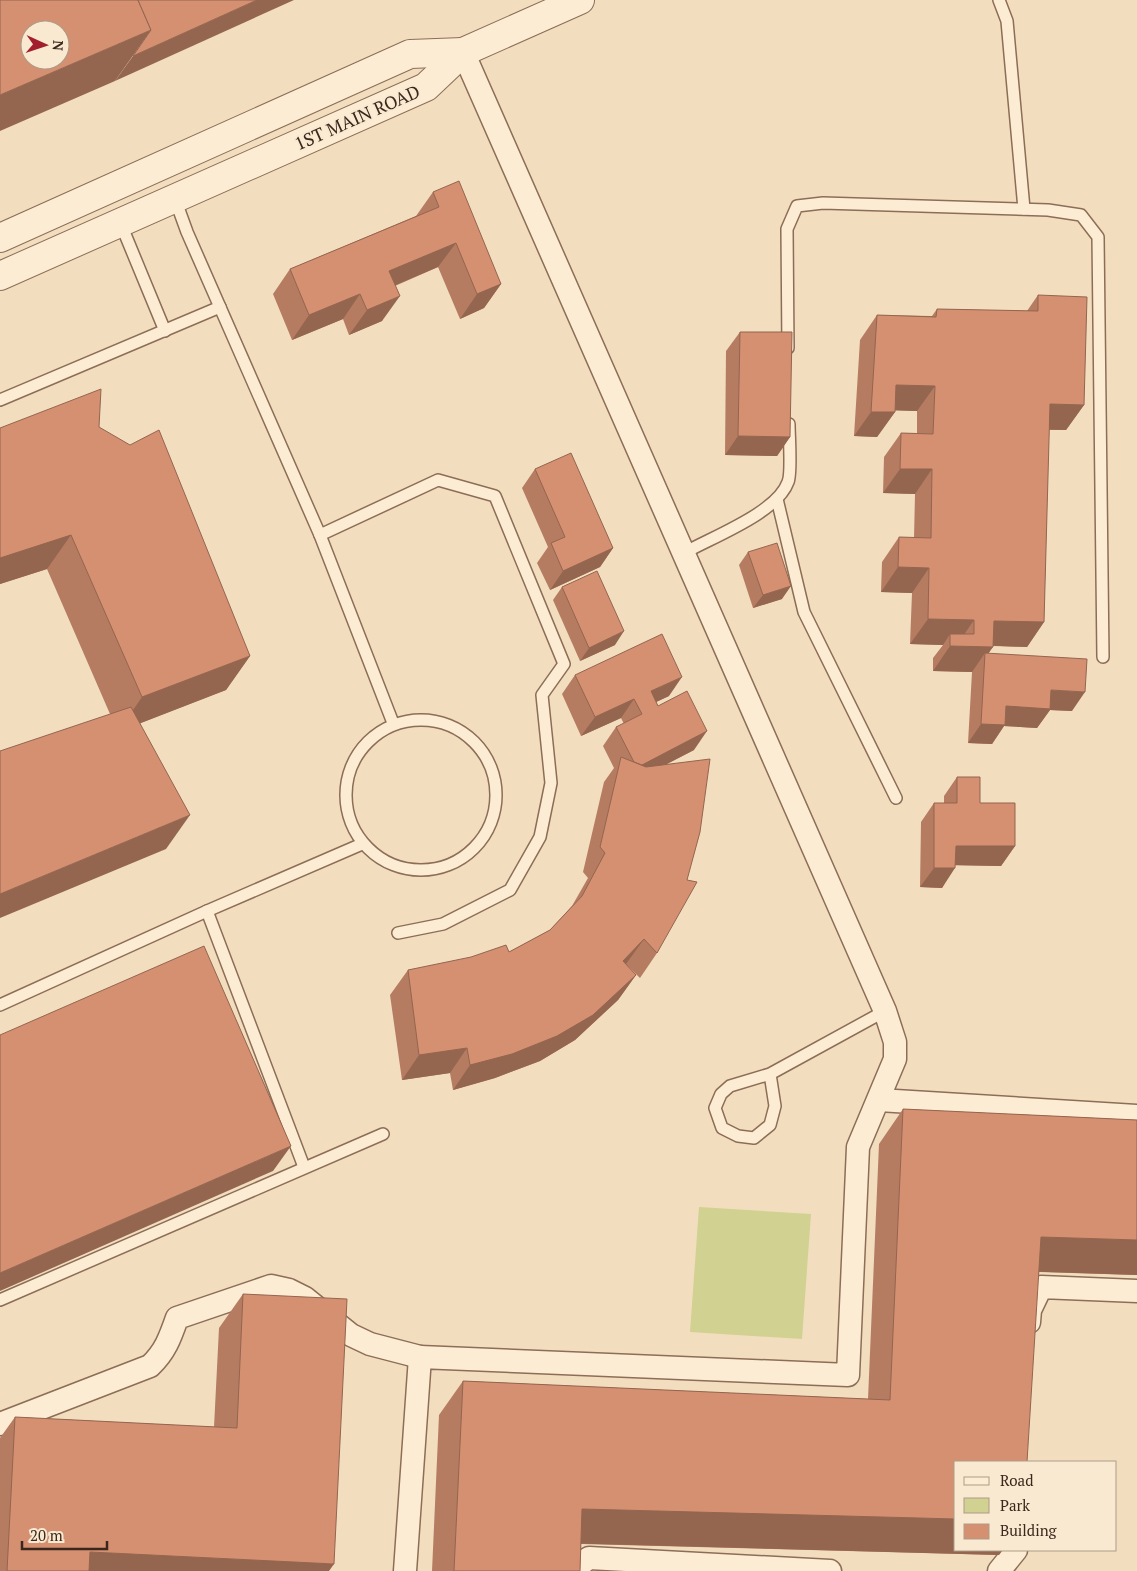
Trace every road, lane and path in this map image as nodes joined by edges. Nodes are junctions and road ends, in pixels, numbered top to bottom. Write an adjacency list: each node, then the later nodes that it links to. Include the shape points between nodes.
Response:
1 (580, 0): 3 (street)
2 (999, 0): 5 (lane, via 1007,21)
3 (464, 52): 4 (street, 1ST MAIN ROAD, via 426,87); 7 (street, 1ST MAIN ROAD, via 410,54); 16 (street)
4 (174, 198): 6 (street, 1ST MAIN ROAD); 9 (lane)
5 (1024, 209): 11 (lane, via 823,203 797,206 788,229); 17 (lane, via 1081,215 1098,237)
6 (120, 222): 8 (street, 1ST MAIN ROAD); 10 (lane)
7 (0, 238)
8 (0, 276)
9 (220, 308): 10 (lane); 15 (lane)
10 (165, 331): 12 (lane)
11 (788, 365)
12 (0, 400)
13 (788, 413): 14 (lane, via 789,481)
14 (777, 499): 16 (lane, via 758,513); 19 (lane, via 804,612)
15 (320, 535): 18 (lane); 22 (lane, via 438,480 494,496 564,664 542,694 551,783 540,837 510,890 443,924)
16 (684, 553): 24 (street)
17 (1103, 657)
18 (393, 723): 20 (lane, via 373,735 357,754 347,776 345,800 348,816); 20 (lane, via 441,721 463,731 481,748 493,771 497,796 492,822 478,845 458,861 433,870 407,870 383,861)
19 (896, 798)
20 (362, 844): 21 (lane)
21 (207, 911): 23 (lane); 29 (lane)
22 (398, 933)
23 (0, 1005)
24 (885, 1011): 25 (lane); 26 (street, via 895,1042 895,1059)
25 (770, 1074): 25 (lane, via 775,1106 770,1125 754,1138 738,1136 722,1128 715,1108 721,1094 730,1086)
26 (879, 1100): 27 (street); 33 (street, via 858,1147 848,1375)
27 (1137, 1116)
28 (383, 1134): 29 (lane)
29 (304, 1167): 31 (lane)
30 (1137, 1291): 32 (street, via 1041,1287 1030,1310)
31 (0, 1300)
32 (1028, 1339)
33 (420, 1358): 34 (street, via 370,1344 351,1335 304,1298 271,1286 177,1318 161,1356 150,1366); 36 (street)
34 (0, 1424)
35 (1015, 1551): 39 (street)
36 (405, 1571)
37 (572, 1571): 38 (street, via 589,1558)
38 (830, 1571)
39 (999, 1571)

